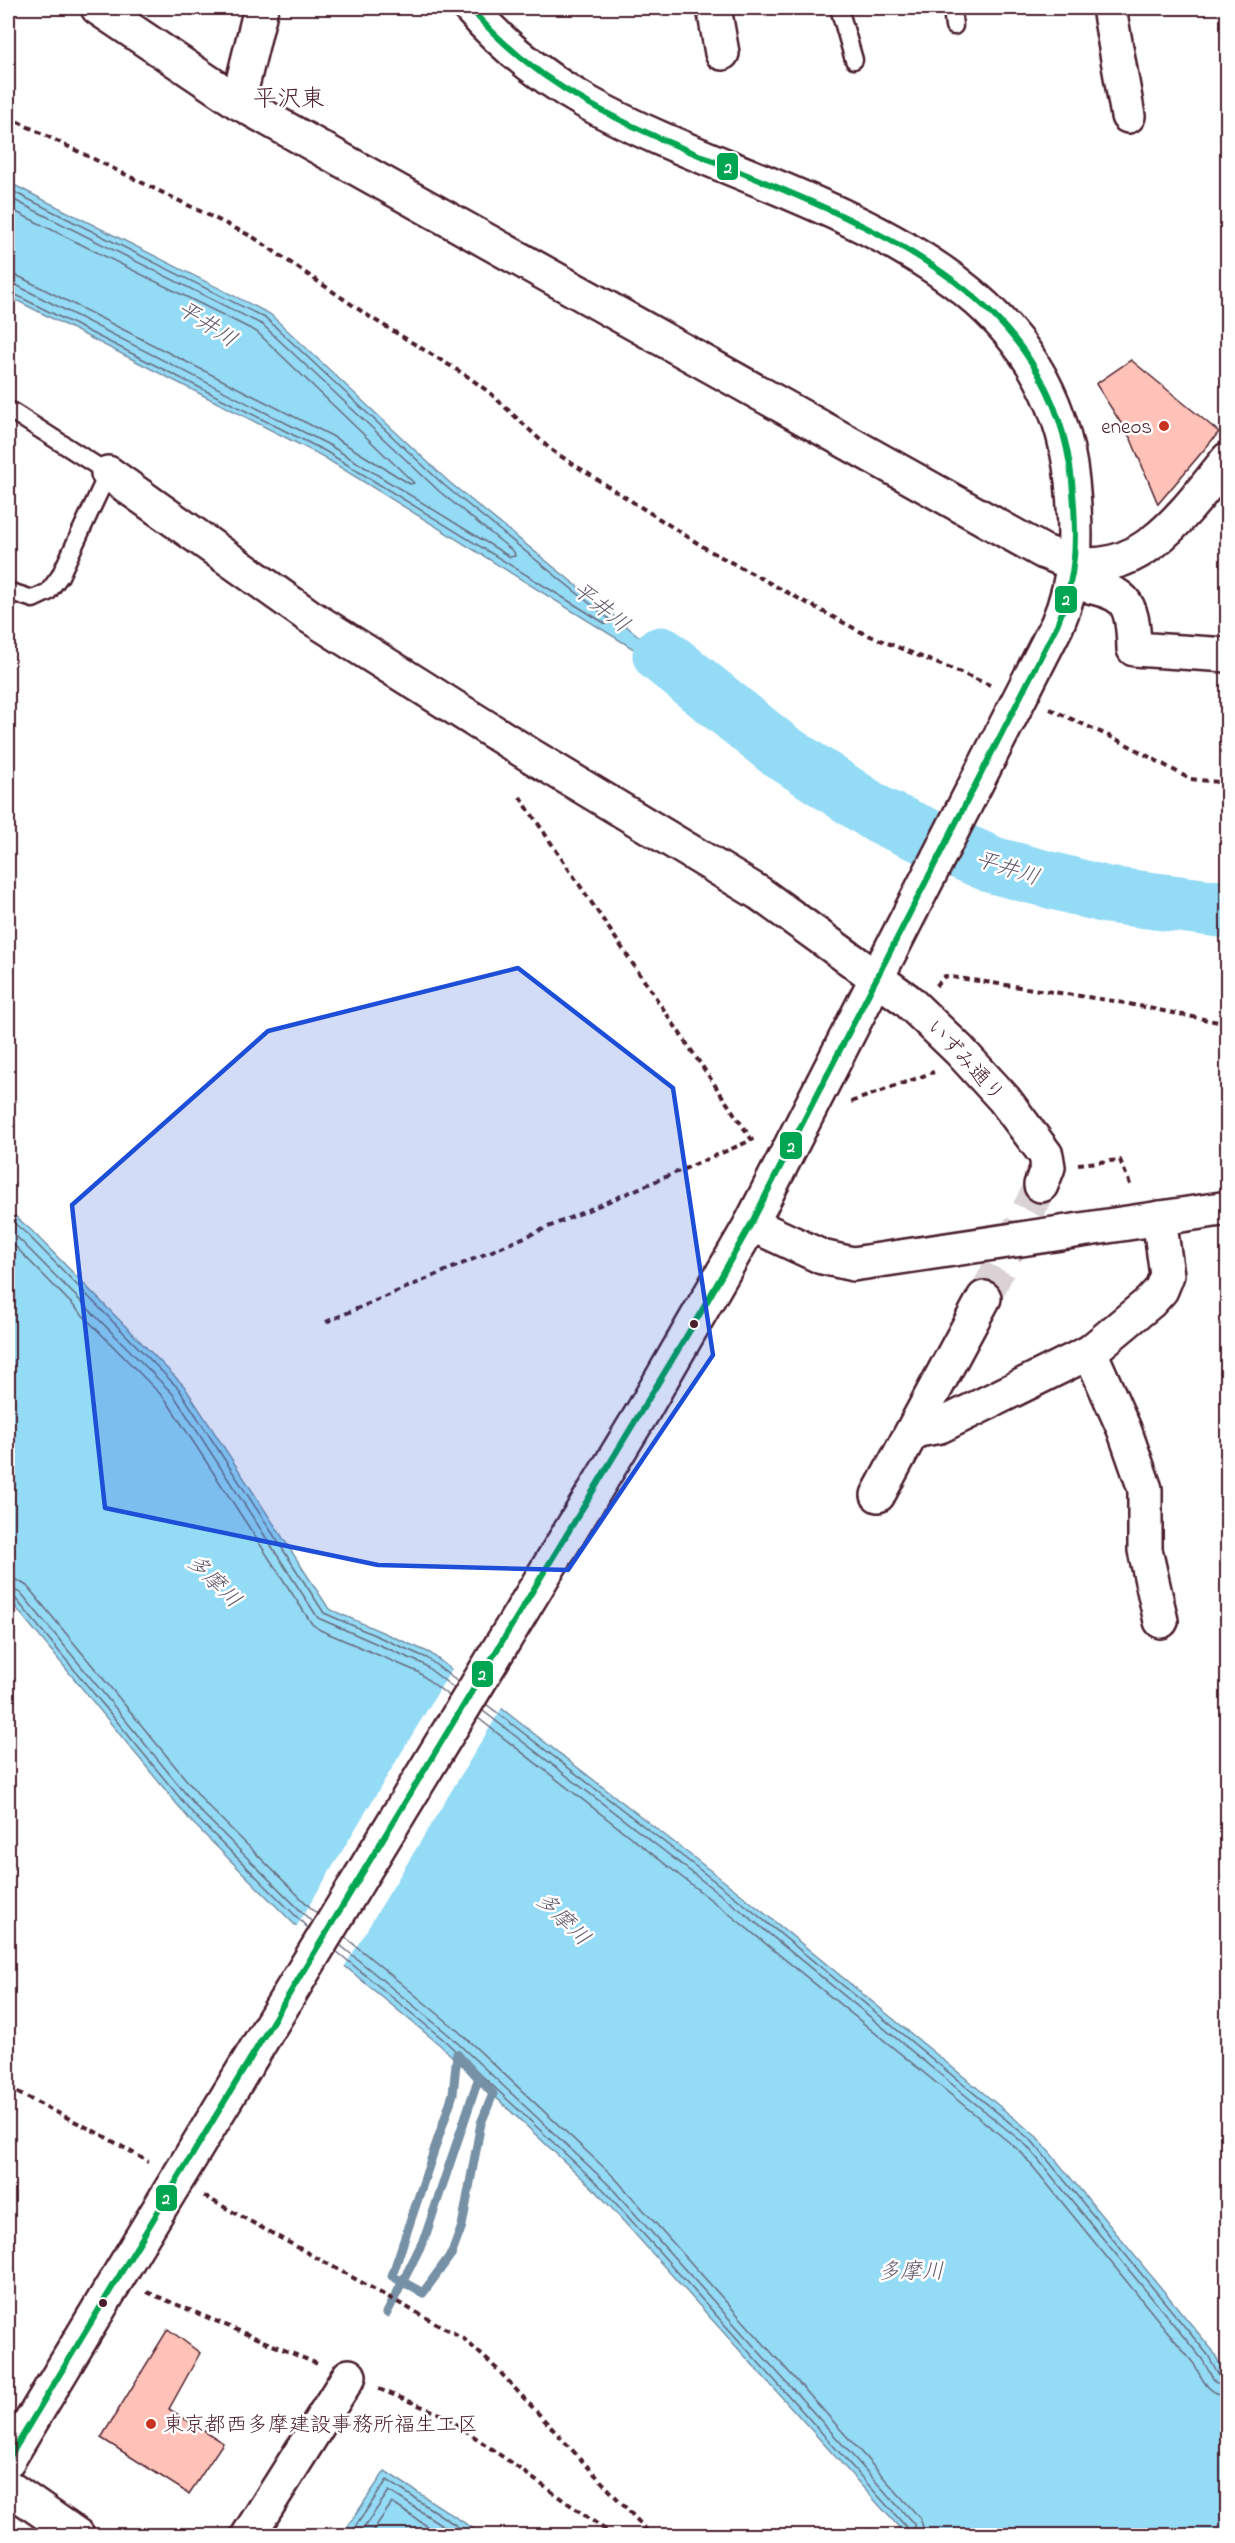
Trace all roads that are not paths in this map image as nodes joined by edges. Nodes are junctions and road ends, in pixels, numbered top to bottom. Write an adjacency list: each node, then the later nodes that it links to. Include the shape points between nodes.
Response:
1 (98, 8): 11 (street)
2 (261, 8): 11 (street)
3 (470, 8): 16 (street, via 522,58 588,104 892,240 952,279 997,317 1026,356 1054,409 1070,466 1075,512)
4 (714, 8): 9 (street)
5 (839, 8): 10 (lane)
6 (952, 8): 8 (lane)
7 (1109, 8): 12 (street)
8 (954, 26)
9 (722, 53)
10 (854, 60)
11 (238, 102): 16 (street)
12 (1128, 116)
13 (8, 409): 15 (lane)
14 (1227, 459): 16 (street, via 1155,542 1105,564)
15 (108, 473): 17 (lane, via 60,576 48,592 33,599); 19 (street, いずみ通り, via 309,616)
16 (1074, 572): 18 (street, via 1123,599 1134,628 1134,649); 19 (street, via 1057,626)
17 (8, 591)
18 (1227, 655)
19 (880, 970): 20 (street, いずみ通り, via 1004,1099); 23 (street)
20 (1045, 1169)
21 (1227, 1208): 22 (street)
22 (1152, 1219): 23 (street, via 853,1264 822,1257); 25 (street, via 1167,1275 1161,1290)
23 (751, 1224): 30 (street, bridge, via 642,1413)
24 (984, 1298): 26 (street)
25 (1090, 1352): 26 (street, via 940,1426); 28 (street, via 1125,1429 1145,1489 1145,1550)
26 (913, 1431): 27 (street)
27 (878, 1495)
28 (1161, 1621)
29 (349, 2376): 33 (street)
30 (8, 2460)
31 (8, 2487): 32 (street)
32 (78, 2535)
33 (248, 2535)

